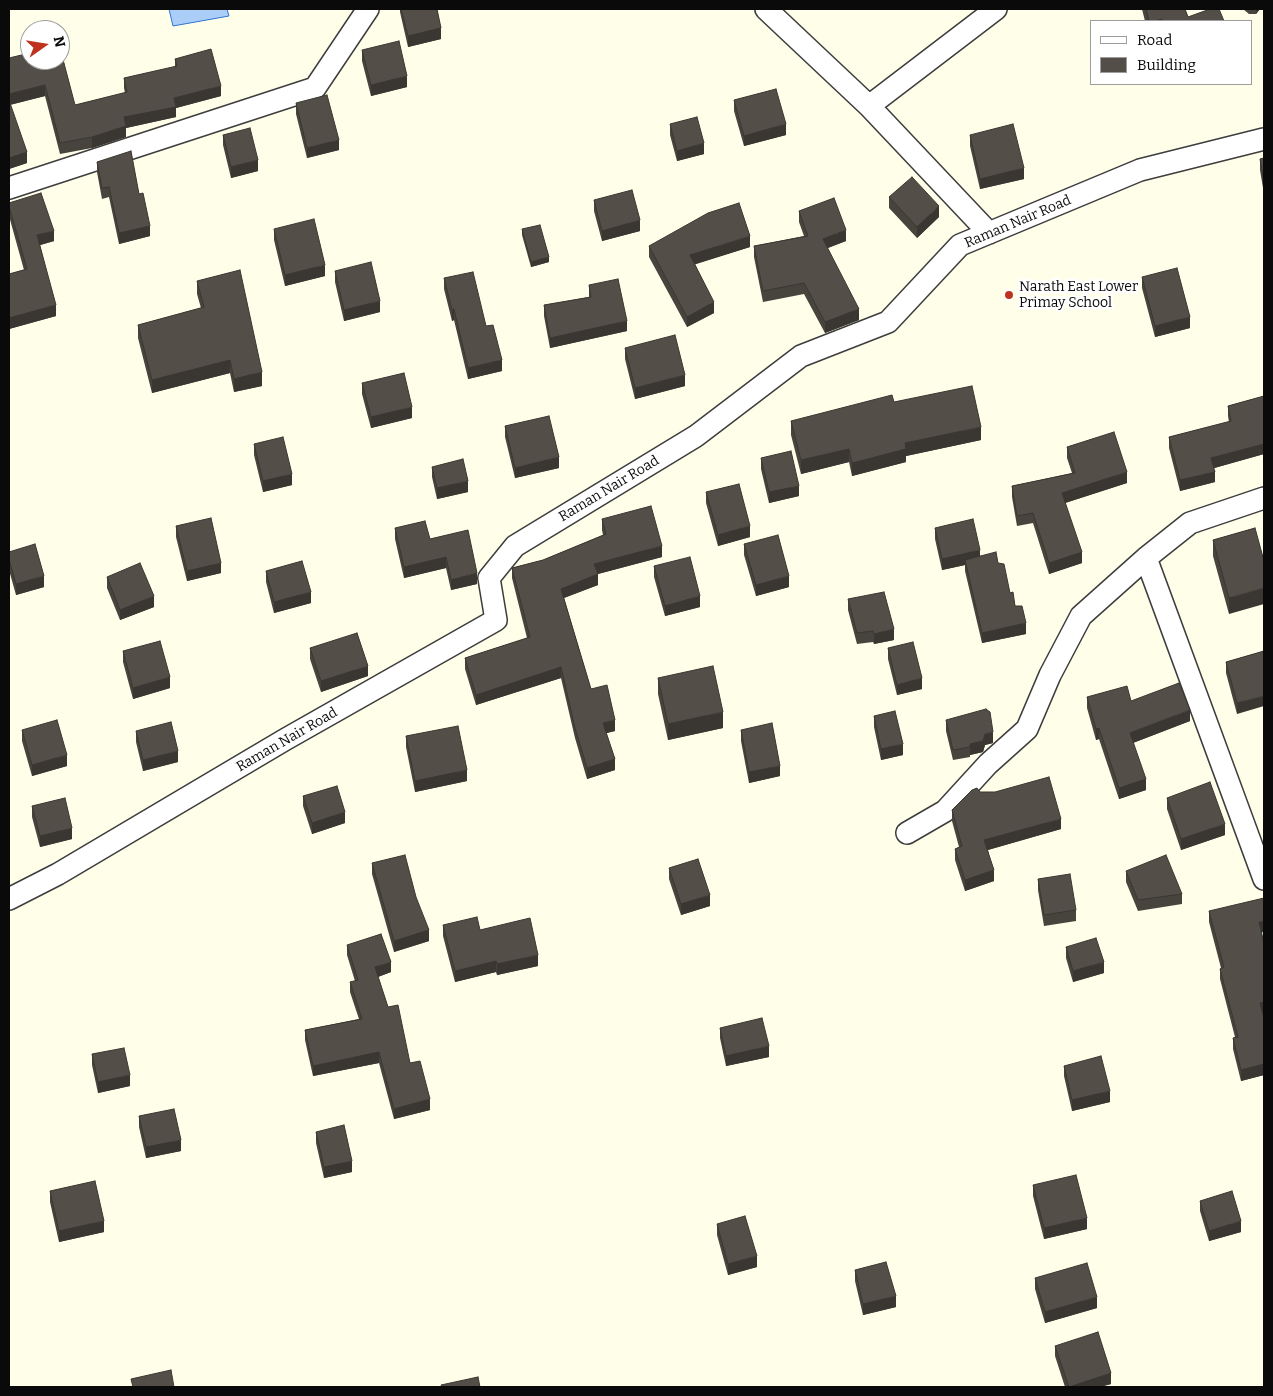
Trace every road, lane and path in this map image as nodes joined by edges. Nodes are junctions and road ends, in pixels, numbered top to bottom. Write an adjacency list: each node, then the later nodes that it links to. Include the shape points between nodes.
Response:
1 (368, 9): 6 (street, via 315,88)
2 (766, 9): 4 (street)
3 (996, 9): 4 (street)
4 (870, 106): 7 (street)
5 (1264, 139): 7 (street, Raman Nair Road, via 1140,170)
6 (9, 188)
7 (989, 233): 12 (street, Raman Nair Road, via 960,245 888,322 801,356 696,436 514,546 488,578 496,620 58,874)
8 (1264, 498): 9 (street, via 1190,523)
9 (1146, 558): 10 (street, via 1081,616 1050,675 1027,729 988,764 945,811); 11 (street)
10 (907, 833)
11 (1264, 879)
12 (9, 899)

